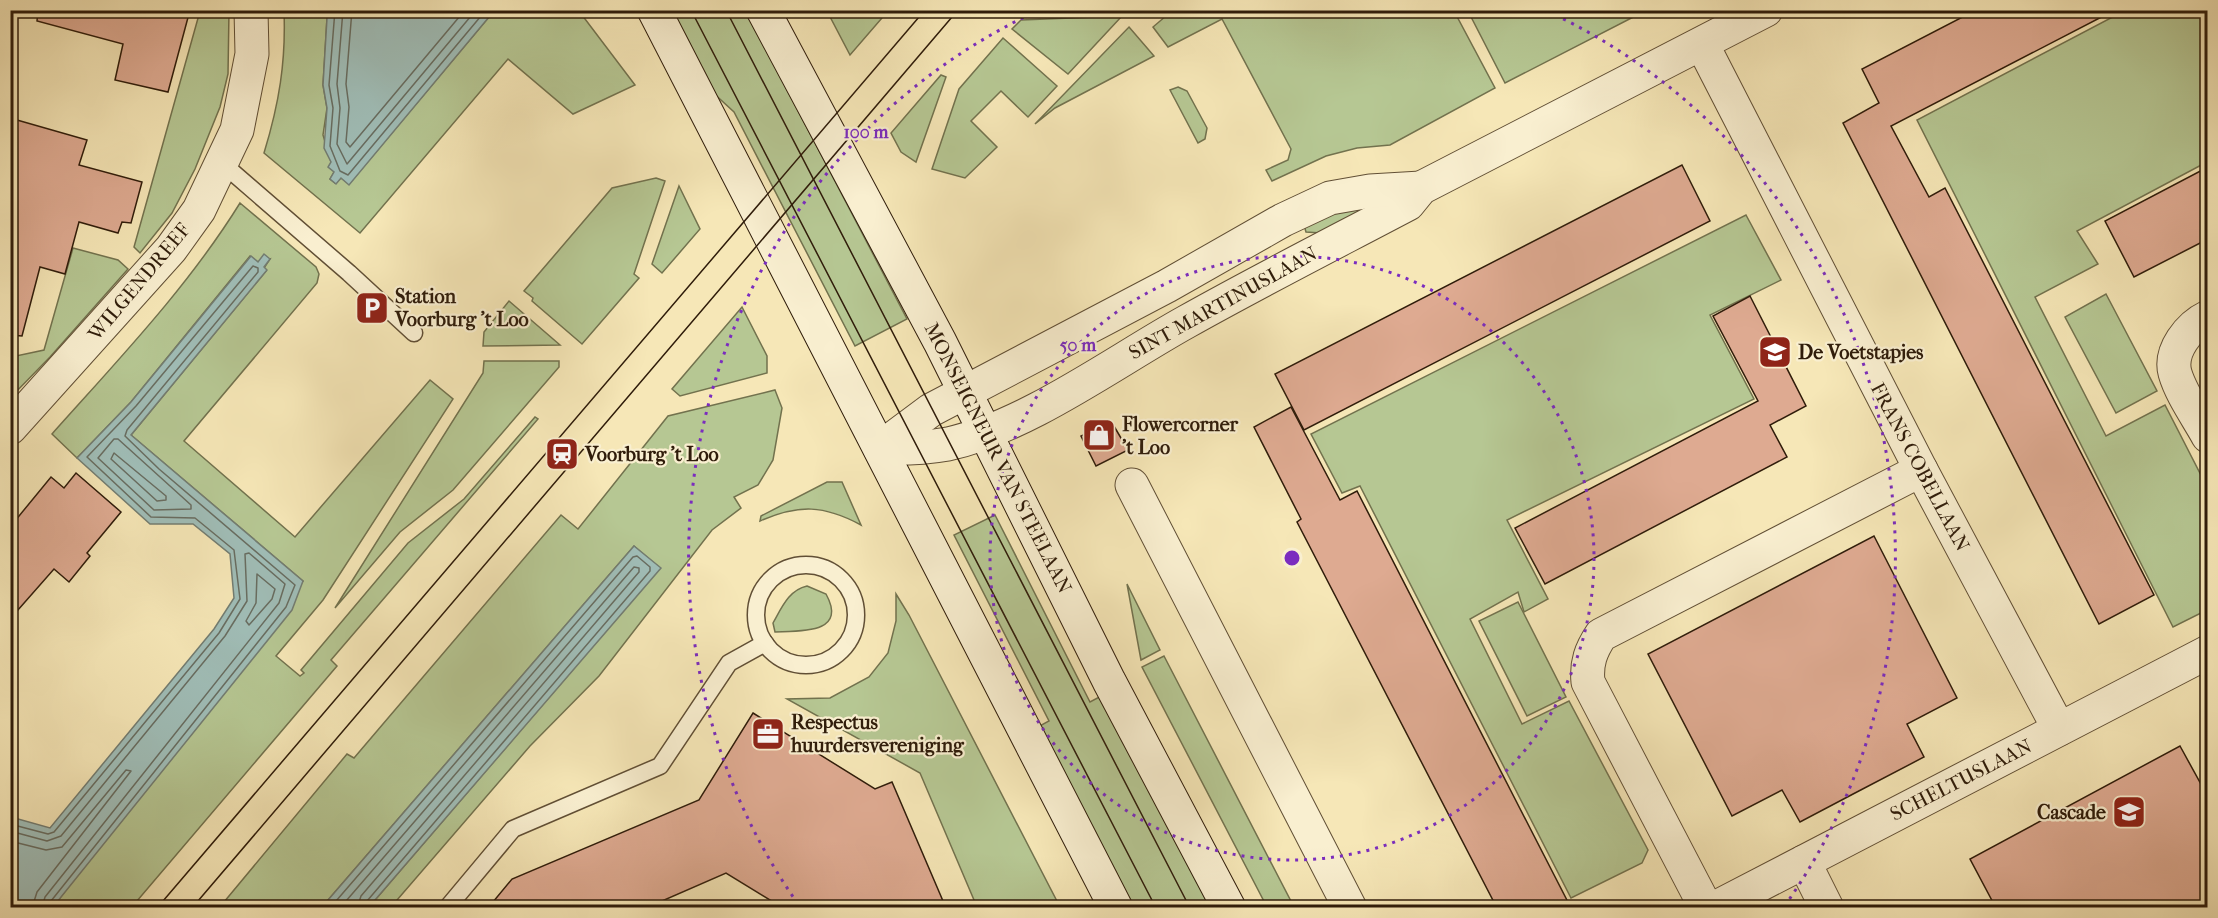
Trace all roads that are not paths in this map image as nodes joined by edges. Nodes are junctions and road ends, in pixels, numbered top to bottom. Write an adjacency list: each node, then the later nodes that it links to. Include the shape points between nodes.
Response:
1 (251, 10): 6 (street, WILGENDREEF, via 252,54 246,92)
2 (654, 10): 14 (street)
3 (763, 10): 10 (street, MONSEIGNEUR VAN STEELAAN, via 935,333)
4 (1766, 10): 5 (street, SINT MARTINUSLAAN)
5 (1702, 44): 7 (street, SINT MARTINUSLAAN); 15 (street, FRANS COBELLAAN)
6 (223, 164): 9 (lane); 11 (street, WILGENDREEF, via 199,210 171,249)
7 (1421, 188): 10 (street, SINT MARTINUSLAAN, via 1330,198); 12 (street, SINT MARTINUSLAAN, via 1408,204)
8 (2208, 317): 13 (street, via 2182,339 2175,358 2175,372)
9 (414, 333)
10 (963, 394): 12 (street, MONSEIGNEUR VAN STEELAAN); 14 (street, SINT MARTINUSLAAN, via 932,410)
11 (10, 428)
12 (985, 433): 14 (street, SINT MARTINUSLAAN, via 918,449); 23 (street, MONSEIGNEUR VAN STEELAAN)
13 (2208, 436)
14 (880, 448): 22 (street)
15 (1921, 470): 19 (street, FRANS COBELLAAN); 25 (street, via 1601,635 1593,647 1587,666 1588,681)
16 (1132, 485): 24 (street)
17 (765, 643): 17 (lane, via 756,619 758,602 775,575 804,564 834,572 845,583 853,597 855,628 848,644 835,656 819,664 801,665 785,660); 21 (lane, via 729,663 660,766 513,829)
18 (2208, 652): 19 (street, SCHELTUSLAAN)
19 (2059, 729): 20 (street, SCHELTUSLAAN)
20 (1804, 862): 26 (street, SCHELTUSLAAN); 27 (street)
21 (447, 908)
22 (1116, 908)
23 (1228, 908)
24 (1350, 908)
25 (1706, 908)
26 (1715, 908)
27 (1827, 908)

